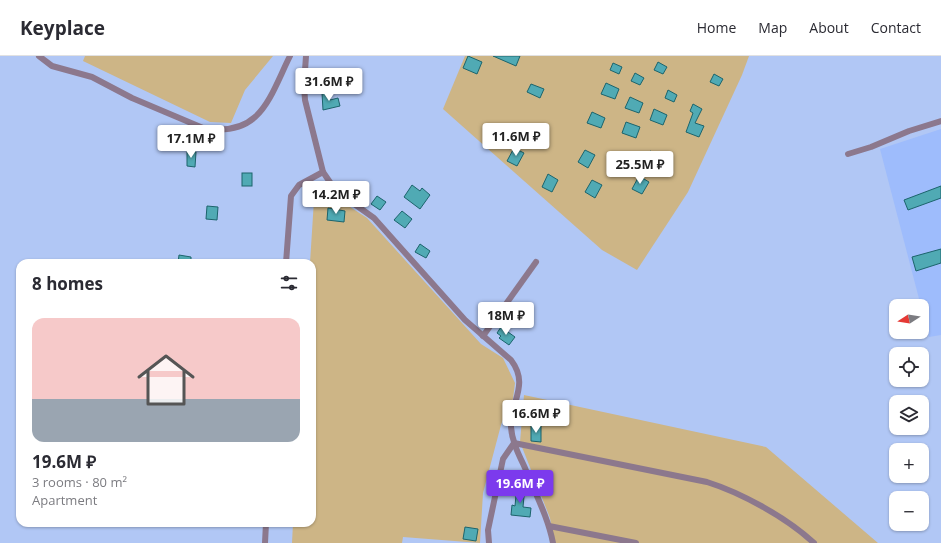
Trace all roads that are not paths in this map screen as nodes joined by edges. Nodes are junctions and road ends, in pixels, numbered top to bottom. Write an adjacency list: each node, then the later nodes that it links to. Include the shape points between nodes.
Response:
1 (40, 56): 2 (street, via 52,66 92,77 139,101 203,128 214,130 240,126 253,120 272,95)
2 (290, 56)
3 (306, 56): 6 (street, via 305,100)
4 (941, 121): 5 (street, via 909,130)
5 (848, 154)
6 (323, 172): 7 (street, via 299,185 291,196); 9 (street, via 336,191 374,218 465,320)
7 (286, 259)
8 (536, 262): 9 (street)
9 (483, 336): 10 (street, via 511,360 519,376 511,426)
10 (514, 443): 11 (street); 14 (street, via 503,459 488,530); 17 (street, via 591,457 722,487 781,518)
11 (550, 526): 15 (street); 16 (street)
12 (266, 527): 13 (street)
13 (265, 543)
14 (489, 543)
15 (553, 543)
16 (636, 543)
17 (814, 543)

